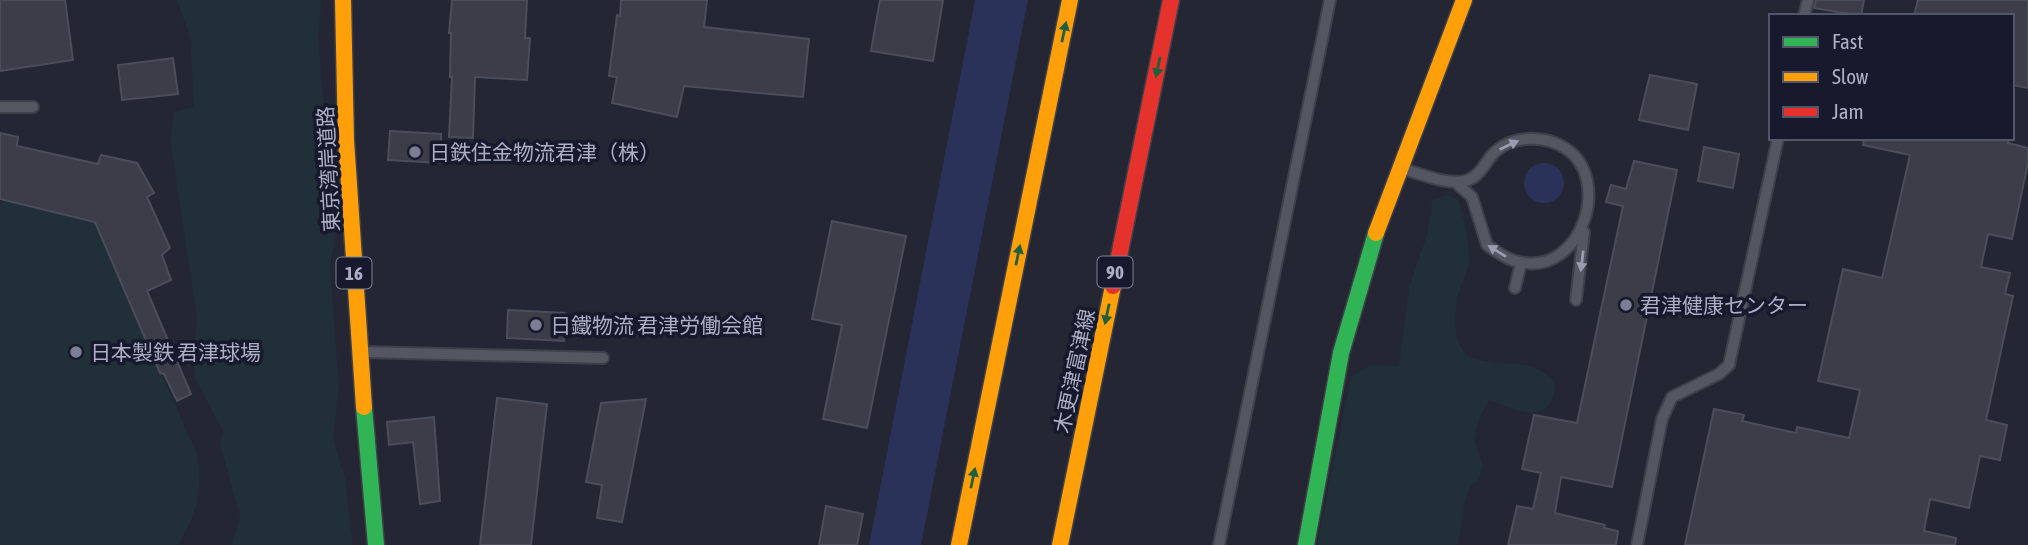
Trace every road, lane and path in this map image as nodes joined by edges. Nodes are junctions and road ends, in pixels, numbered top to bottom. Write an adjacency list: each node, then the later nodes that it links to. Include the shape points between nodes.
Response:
1 (343, 0): 15 (main road, 東京湾岸道路 / 16)
2 (1070, 0): 18 (main road, one-way to 2)
3 (1171, 0): 19 (main road, 木更津富津線 / 90, one-way to 19)
4 (1330, 0): 20 (lane)
5 (1464, 0): 9 (main road)
6 (0, 107): 7 (lane)
7 (33, 107)
8 (1778, 140): 22 (lane, via 1729,365 1672,397 1662,419)
9 (1400, 169): 10 (lane); 21 (main road, via 1380,219 1341,353)
10 (1455, 182): 11 (lane, one-way to 11, via 1478,174 1509,142 1528,138 1548,141 1566,148 1583,165 1588,184); 12 (lane, one-way to 10, via 1487,245 1472,197)
11 (1584, 222): 12 (lane, via 1578,239 1564,253 1549,261); 14 (lane, one-way to 14)
12 (1521, 262): 13 (lane)
13 (1515, 288)
14 (1576, 300)
15 (359, 352): 16 (lane); 17 (main road, 東京湾岸道路 / 16)
16 (603, 358)
17 (376, 545)
18 (959, 545)
19 (1059, 545)
20 (1219, 545)
21 (1307, 545)
22 (1637, 545)

